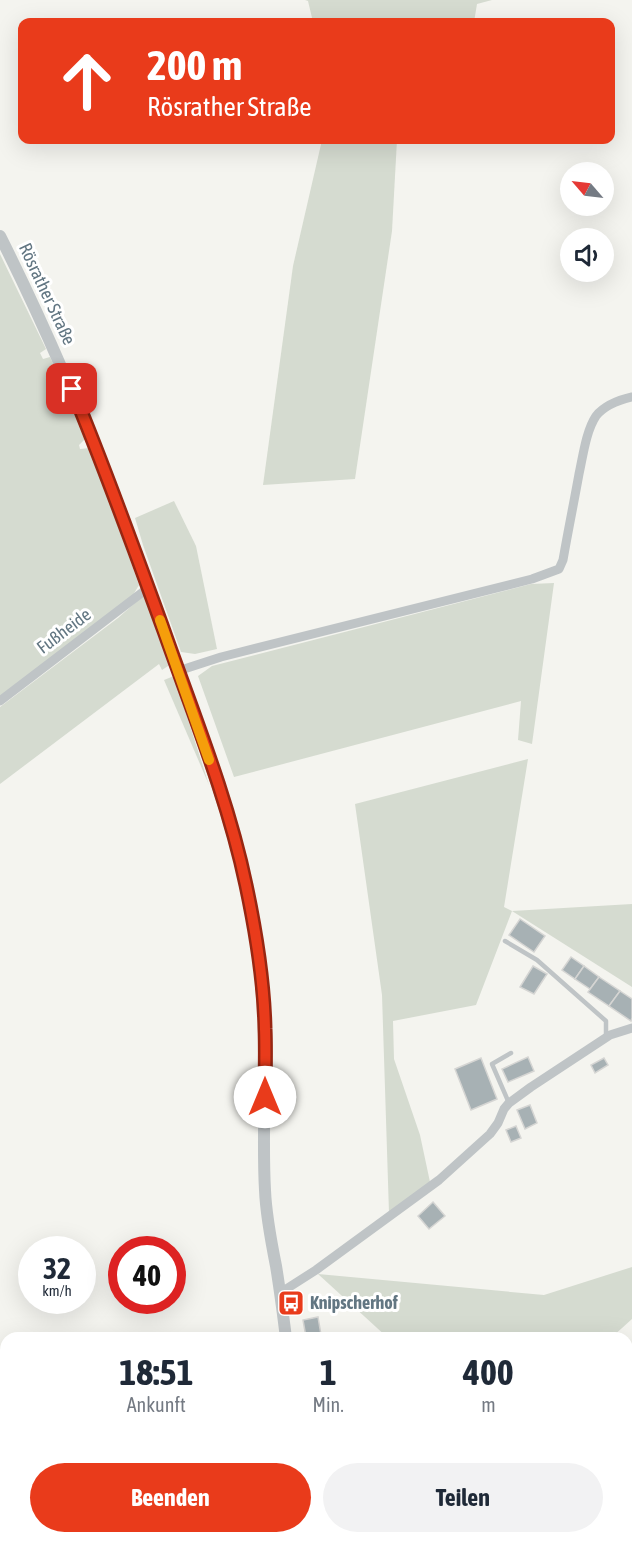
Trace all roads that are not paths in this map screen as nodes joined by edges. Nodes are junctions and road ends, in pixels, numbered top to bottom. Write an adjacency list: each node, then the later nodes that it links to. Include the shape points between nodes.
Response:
1 (0, 236): 3 (street, Rösrather Straße, via 89,430)
2 (632, 397): 4 (street, via 603,410 591,427 559,569)
3 (148, 588): 4 (street, Rösrather Straße); 5 (street, Fußheide)
4 (178, 671): 11 (street, Rösrather Straße, via 229,821 255,932 265,1029 265,1189)
5 (0, 701)
6 (505, 941): 8 (lane, via 537,960 606,1021)
7 (632, 1028): 8 (street)
8 (606, 1037): 10 (street)
9 (512, 1053): 10 (lane, via 492,1064)
10 (509, 1103): 11 (street, via 490,1134 439,1180)
11 (280, 1293): 12 (street, Rösrather Straße)
12 (285, 1332)

